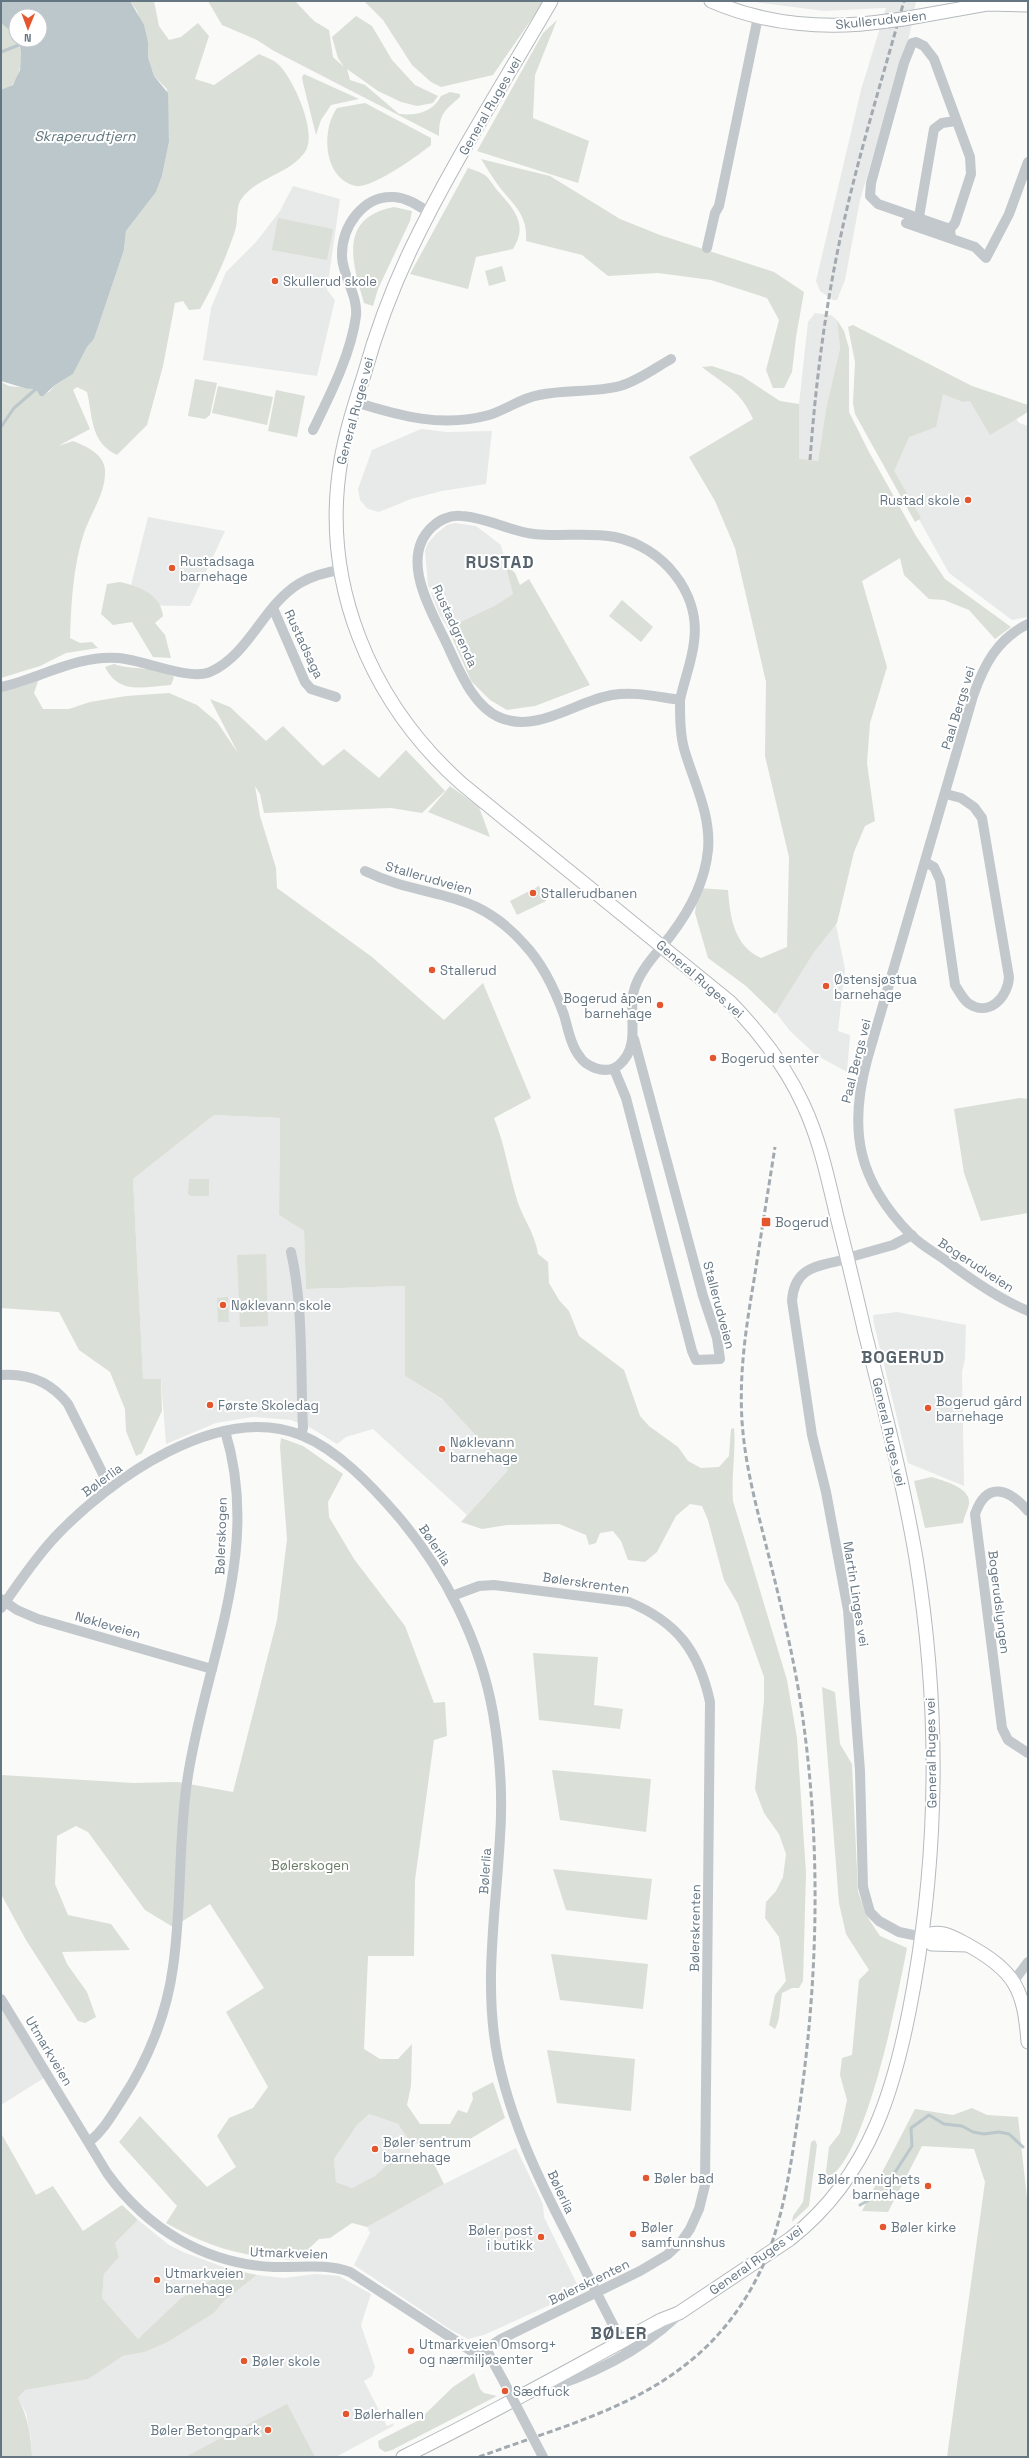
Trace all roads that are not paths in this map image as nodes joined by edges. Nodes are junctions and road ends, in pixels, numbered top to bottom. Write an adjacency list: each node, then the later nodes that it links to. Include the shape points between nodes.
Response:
1 (551, 1): 7 (main road, General Ruges vei)
2 (711, 1): 4 (main road, Skullerudveien)
3 (1028, 5): 4 (main road, Skullerudveien, bridge, via 987,4 903,19 820,25)
4 (758, 17): 11 (street, via 719,206)
5 (956, 121): 8 (street, via 942,123 934,129); 8 (street, via 934,59 920,43 912,43 904,63 871,183 870,196 878,204); 10 (street, via 970,157 971,170)
6 (1028, 162): 10 (street, via 1008,214 986,258 976,248)
7 (430, 212): 13 (main road, General Ruges vei, via 392,295); 14 (street, General Ruges vei, via 404,199 386,197 368,203 348,228 342,255 355,303 354,325 339,370)
8 (919, 218): 10 (street)
9 (906, 223): 10 (street)
10 (951, 234)
11 (707, 248)
12 (671, 359): 13 (street, via 621,386 586,392 538,395 490,415 472,419 427,421)
13 (355, 402): 15 (main road, General Ruges vei, via 341,460 337,495)
14 (312, 430)
15 (340, 570): 16 (street, Rustadsaga, via 298,584); 24 (main road, General Ruges vei, via 354,627 369,665 413,734 462,784)
16 (273, 608): 18 (street, Rustadsaga, via 228,662 199,675 184,674 138,660 106,658 67,664); 19 (street, Rustadsaga, via 306,682 311,689)
17 (1028, 624): 21 (street, Paal Bergs vei, via 1008,637 985,665 972,700)
18 (1, 687)
19 (336, 697)
20 (680, 700): 20 (street, Rustadgrenda, via 623,694 582,702 530,722 499,718 486,709 471,690 427,603 418,566 421,539 437,522 458,515 536,534 614,537 652,552 672,570 684,589 693,618 694,642); 24 (street, Rustadgrenda, via 684,744 705,814 708,851 696,893 684,917)
21 (946, 794): 22 (street, Paal Bergs vei); 22 (street, via 961,798 974,807 982,818 985,830 1010,977 1006,994 995,1005 973,1006 962,997 955,985 940,880 934,867)
22 (925, 862): 27 (street, Paal Bergs vei, via 867,1060 857,1107 857,1132 862,1156 885,1203)
23 (364, 871): 26 (street, Stallerudveien, via 386,882 474,904 503,922 531,952 548,977 579,1056 595,1068)
24 (662, 946): 25 (street, Stallerudveien, via 641,975 634,990 631,1008); 29 (main road, General Ruges vei, via 730,1002 762,1036 790,1078 816,1137)
25 (633, 1035): 26 (street, Stallerudveien, via 629,1051); 26 (street, Stallerudveien, via 703,1296 717,1338 720,1359 696,1360 692,1351 626,1098)
26 (614, 1069)
27 (912, 1236): 29 (street, via 893,1245); 30 (street, Bogerudveien, via 976,1283)
28 (291, 1252): 33 (street, via 300,1315 303,1428)
29 (847, 1259): 40 (main road, General Ruges vei, via 905,1503 924,1620 933,1744 933,1809 928,1901); 40 (street, Martin Linges vei, via 814,1267 799,1276 792,1290 792,1300 812,1435 826,1492 848,1610 860,1771 863,1887 870,1912 879,1921 899,1932)
30 (1028, 1311)
31 (1, 1375): 34 (street, via 19,1374 39,1380 61,1396 68,1404)
32 (225, 1431): 33 (street, Bølerlia, via 263,1426); 34 (street, Bølerlia, via 146,1465); 38 (street, Bølerskogen, via 231,1451 236,1494 236,1552 229,1607)
33 (301, 1435): 36 (street, Bølerlia, via 333,1454 390,1508 430,1559)
34 (110, 1488): 37 (street, Bølerlia, via 54,1538)
35 (1028, 1511): 39 (street, Bogerudslyngen, via 1012,1494 998,1492 980,1500 975,1514 1002,1728 1008,1740)
36 (452, 1596): 46 (street, Bølerlia, via 472,1639 487,1685 501,1776 491,1978 493,2029 499,2061 521,2136 553,2209); 46 (street, Bølerskrenten, via 479,1586 494,1585 629,1602 650,1611 676,1631 695,1655 705,1677 710,1702 705,2189 693,2223 674,2249 651,2266)
37 (2, 1603): 38 (street, Nøkleveien, via 38,1619)
38 (212, 1669): 45 (street, Bølerskogen, via 187,1781 176,1943 168,1990 159,2024 139,2070 109,2121)
39 (1028, 1753)
40 (923, 1937): 42 (main road, via 932,1944 968,1945 997,1962); 47 (main road, General Ruges vei, via 900,2058 876,2128 848,2179 799,2232 679,2313 661,2320)
41 (1028, 1962): 42 (street)
42 (1013, 1982): 44 (main road, via 1024,2010)
43 (1, 1999): 45 (street, Utmarkveien)
44 (1028, 2042)
45 (89, 2142): 48 (street, Utmarkveien, via 108,2173 133,2205 159,2228 188,2245 222,2259 250,2265 317,2266 350,2272 469,2350 476,2352)
46 (596, 2292): 47 (street, Bølerlia); 48 (street, Bølerskrenten)
47 (624, 2346): 49 (main road, General Ruges vei, via 550,2379 533,2392)
48 (486, 2349): 50 (street, bridge)
49 (403, 2457)
50 (543, 2457)

